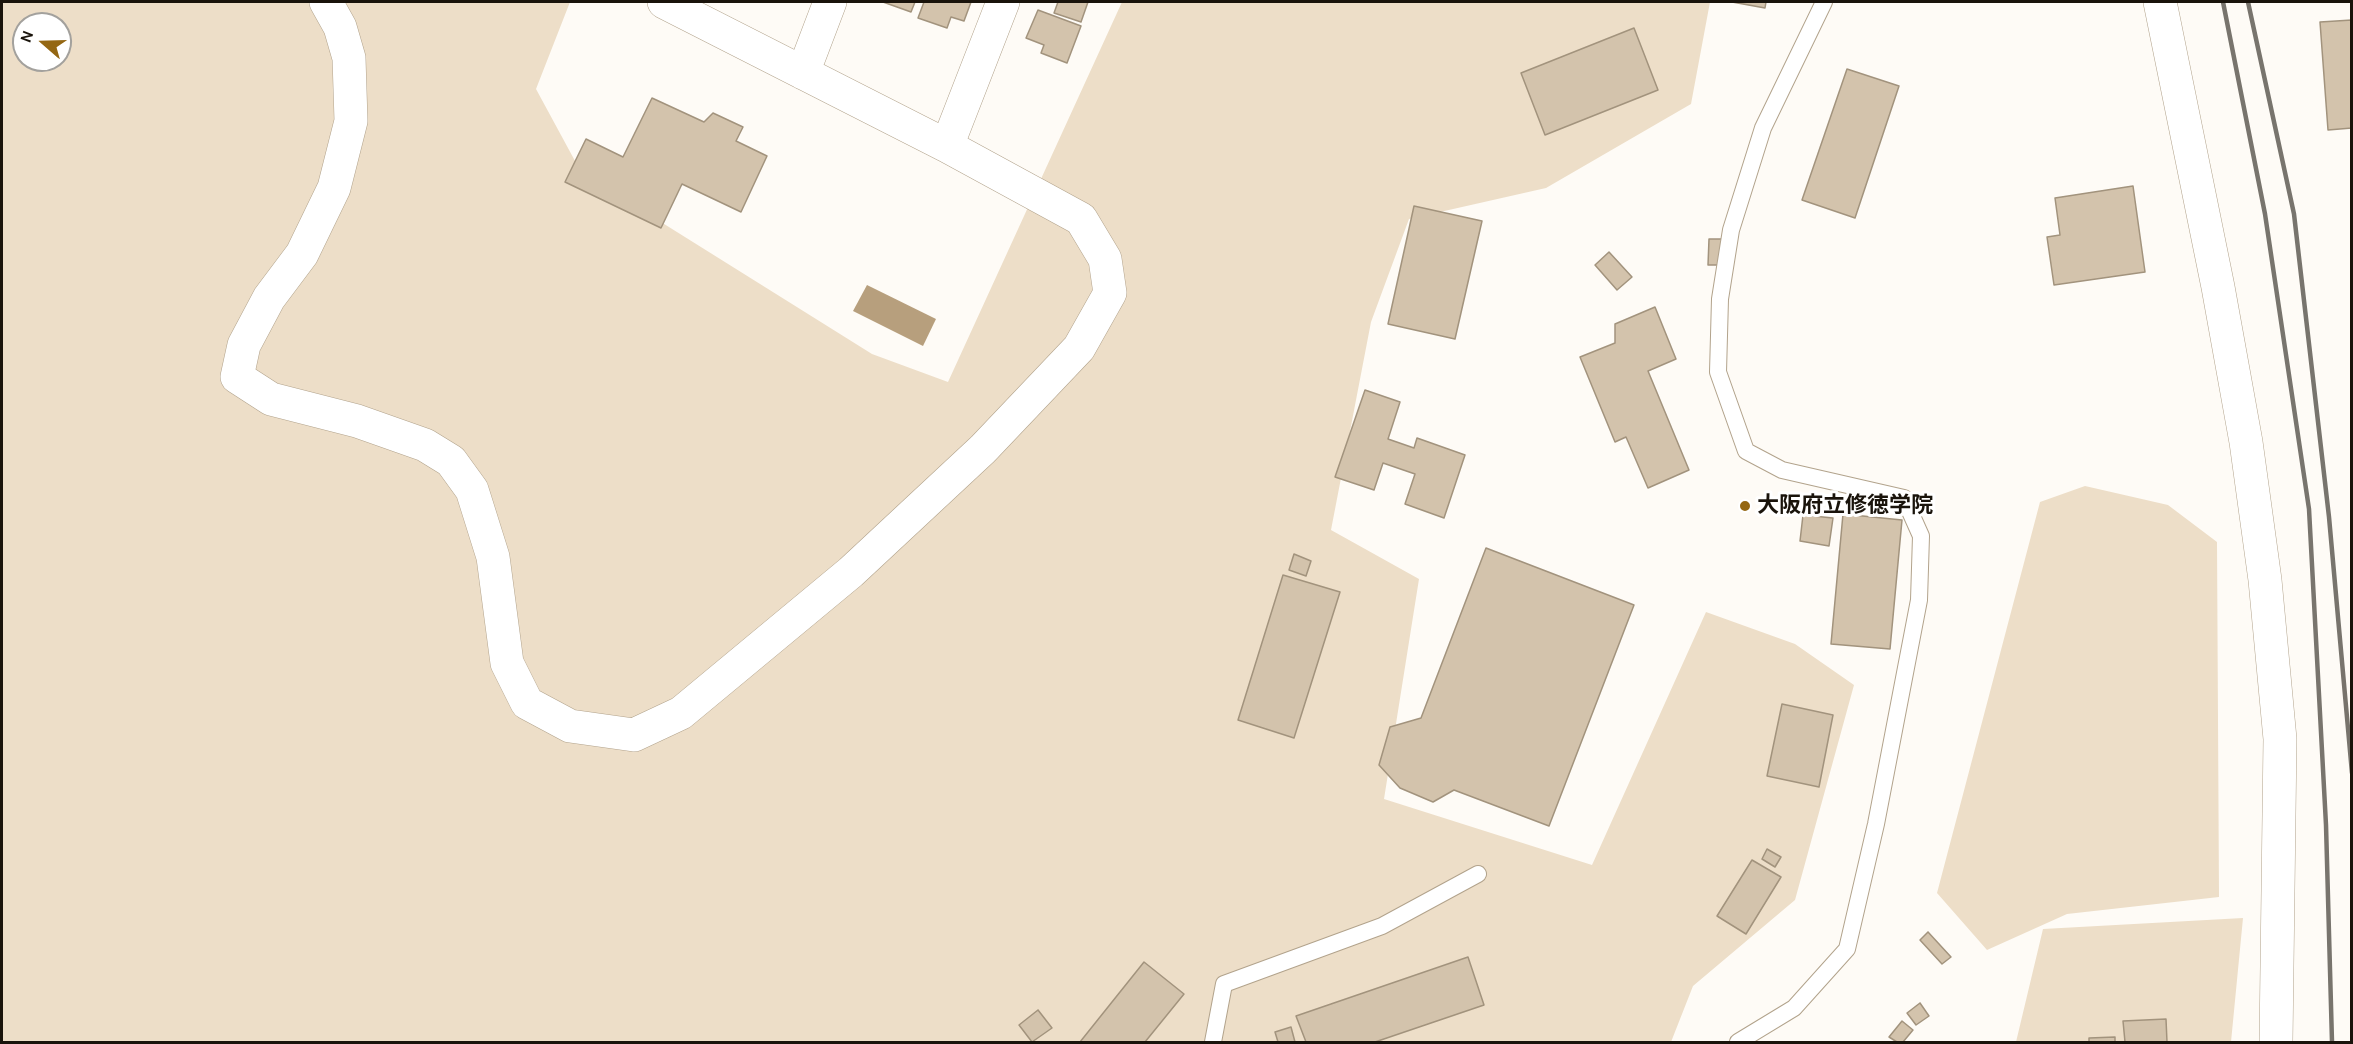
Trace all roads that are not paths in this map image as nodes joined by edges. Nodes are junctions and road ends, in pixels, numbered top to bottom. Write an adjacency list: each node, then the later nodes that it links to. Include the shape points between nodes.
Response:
1 (326, 2): 8 (street, via 340,27 350,58 351,121 334,188 302,254 269,298 244,345 237,377 271,399 357,421 425,445 451,461 472,490 493,557 507,663 527,703 570,726 634,735 681,713 851,572 983,449 1079,348 1110,293 1105,259 1081,219)
2 (664, 2): 7 (street)
3 (830, 2): 7 (street)
4 (1003, 2): 8 (street)
5 (1824, 2): 11 (lane, via 1763,128 1731,230 1720,299 1718,372 1746,451 1782,470 1904,498 1921,536 1919,600 1876,824 1847,949 1794,1008)
6 (2160, 2): 12 (street, via 2218,287 2246,442 2265,580 2280,739)
7 (802, 73): 8 (street)
8 (947, 146)
9 (1478, 874): 10 (lane, via 1383,926 1224,984)
10 (1213, 1042)
11 (1738, 1042)
12 (2276, 1042)

